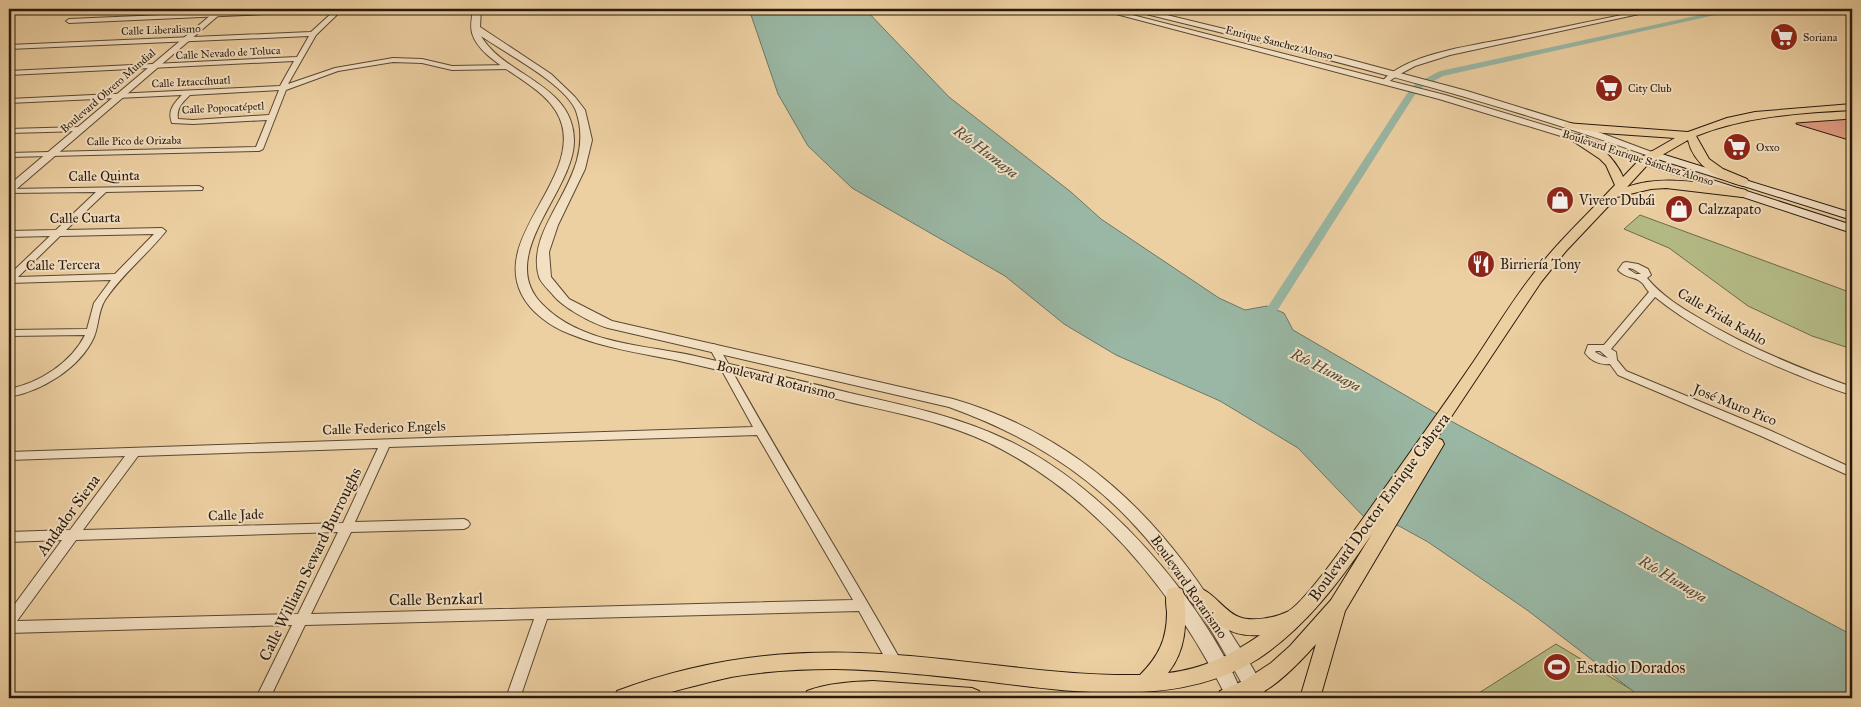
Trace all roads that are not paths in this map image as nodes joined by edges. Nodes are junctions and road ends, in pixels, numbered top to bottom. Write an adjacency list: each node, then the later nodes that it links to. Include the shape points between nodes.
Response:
1 (340, 9): 6 (street); 9 (street)
2 (477, 9): 8 (street)
3 (1101, 9): 21 (street, Enrique Sanchez Alonso)
4 (1136, 9): 20 (street, Enrique Sanchez Alonso)
5 (1659, 9): 20 (street, via 1426,60)
6 (214, 12): 7 (street); 10 (street, Boulevard Obrero Mundial); 11 (street, Boulevard Obrero Mundial)
7 (69, 21)
8 (476, 28): 13 (street, Boulevard Rotarismo); 58 (street, Boulevard Rotarismo, via 525,60 568,94 585,121 582,166 553,221 544,253 544,270 552,291 574,309 608,324)
9 (313, 34): 10 (street, Calle Liberalismo); 14 (street)
10 (185, 39): 11 (street, Calle Liberalismo); 15 (street, Boulevard Obrero Mundial)
11 (175, 40): 12 (street, Calle Liberalismo); 18 (street, Boulevard Obrero Mundial)
12 (9, 47)
13 (486, 56): 16 (street); 17 (street, Boulevard Rotarismo)
14 (299, 59): 15 (street, Calle Nevado de Toluca); 23 (street)
15 (154, 66): 18 (street, Calle Nevado de Toluca); 27 (street, Boulevard Obrero Mundial)
16 (469, 66): 17 (street, Calle Iztaccíhuatl); 23 (street, Calle Iztaccíhuatl, via 452,68 408,60 377,61 337,69)
17 (509, 66): 62 (street, Boulevard Rotarismo, via 554,100 570,136 568,158 525,244 520,271 527,294 546,314 572,331)
18 (143, 67): 19 (street, Calle Nevado de Toluca); 26 (street, Boulevard Obrero Mundial)
19 (9, 73)
20 (1394, 73): 21 (street); 22 (street, Enrique Sanchez Alonso)
21 (1386, 81): 24 (street, Enrique Sanchez Alonso)
22 (1432, 83): 32 (street, Boulevard Enrique Sánchez Alonso)
23 (285, 88): 25 (street, Calle Iztaccíhuatl); 31 (street)
24 (1423, 91): 36 (street, Boulevard Enrique Sánchez Alonso)
25 (187, 94): 27 (street, Calle Iztaccíhuatl); 31 (street, Calle Popocatépetl, via 175,109 175,121)
26 (106, 97): 27 (street, Calle Iztaccíhuatl); 28 (street, Calle Iztaccíhuatl); 33 (street, Boulevard Obrero Mundial)
27 (118, 97): 34 (street, Boulevard Obrero Mundial)
28 (9, 101)
29 (1852, 106): 37 (main road, via 1754,115 1707,126)
30 (1852, 110): 37 (main road, via 1761,119)
31 (273, 117): 38 (street, Calle Pico de Orizaba, via 259,149)
32 (1569, 124): 37 (main road, via 1609,131); 41 (street, Boulevard Enrique Sánchez Alonso)
33 (70, 129): 34 (street); 35 (street); 40 (street, Boulevard Obrero Mundial)
34 (81, 129): 38 (street, Boulevard Obrero Mundial)
35 (9, 131)
36 (1574, 137): 41 (street, Boulevard Enrique Sánchez Alonso); 47 (main road, via 1605,157)
37 (1690, 137): 41 (main road, Boulevard Doctor Enrique Cabrera); 43 (main road, via 1704,162)
38 (50, 154): 40 (street, Calle Pico de Orizaba); 46 (street, Boulevard Obrero Mundial)
39 (9, 155): 40 (street, Calle Pico de Orizaba)
40 (39, 155): 42 (street, Boulevard Obrero Mundial)
41 (1653, 159): 43 (main road, Boulevard Enrique Sánchez Alonso); 47 (main road, Boulevard Doctor Enrique Cabrera)
42 (9, 180)
43 (1743, 187): 47 (main road, via 1670,183); 48 (main road, Boulevard Enrique Sánchez Alonso); 49 (main road, Boulevard Enrique Sánchez Alonso)
44 (199, 188): 45 (street, Calle Quinta)
45 (104, 189): 46 (street, Calle Quinta); 50 (street)
46 (9, 190)
47 (1621, 190): 75 (main road, Boulevard Doctor Enrique Cabrera, via 1555,258 1531,291)
48 (1852, 217)
49 (1852, 229)
50 (58, 233): 51 (street, Calle Cuarta); 52 (street, Calle Cuarta, via 162,231); 54 (street)
51 (9, 234)
52 (118, 277): 54 (street, Calle Tercera); 56 (street, via 95,310)
53 (1642, 277): 55 (street, Calle Frida Kahlo)
54 (9, 280)
55 (1654, 292): 59 (street); 64 (street, Calle Frida Kahlo, via 1738,345)
56 (91, 332): 57 (street); 65 (street, via 74,358 52,376 36,386)
57 (9, 333)
58 (714, 347): 61 (street, Boulevard Rotarismo); 62 (street)
59 (1606, 349): 60 (street, via 1612,354); 60 (street, via 1596,347 1590,350 1598,359)
60 (1612, 360): 70 (street, José Muro Pico, via 1622,374)
61 (783, 364): 63 (street); 76 (street, Boulevard Rotarismo, via 952,404 1038,440 1070,460 1121,501 1157,539)
62 (724, 367): 63 (street, Boulevard Rotarismo); 66 (street)
63 (787, 382): 77 (street, Boulevard Rotarismo, via 938,419 1007,446 1082,496 1134,545)
64 (1852, 391)
65 (10, 393)
66 (760, 430): 67 (street, Calle Federico Engels); 78 (street)
67 (386, 443): 68 (street, Calle Federico Engels); 72 (street, Calle William Seward Burroughs)
68 (135, 451): 69 (street, Calle Federico Engels); 73 (street, Andador Siena)
69 (9, 456)
70 (1852, 473)
71 (464, 524): 72 (street, Calle Jade)
72 (347, 527): 73 (street, Calle Jade); 82 (street, Calle William Seward Burroughs)
73 (74, 535): 74 (street, Calle Jade); 83 (street, Andador Siena)
74 (9, 536)
75 (1354, 561): 79 (main road, Boulevard Doctor Enrique Cabrera); 81 (main road, Boulevard Doctor Enrique Cabrera, via 1326,584)
76 (1196, 594): 81 (main road, via 1220,617 1240,627 1260,628); 86 (street, Boulevard Rotarismo)
77 (1175, 595): 86 (street, Boulevard Rotarismo); 87 (main road, via 1176,627 1170,653)
78 (863, 605): 80 (street, Calle Benzkarl); 85 (street)
79 (1338, 606): 88 (main road, Boulevard Doctor Enrique Cabrera); 96 (main road)
80 (543, 613): 82 (street, Calle Benzkarl); 92 (street)
81 (1297, 618): 86 (main road, Boulevard Doctor Enrique Cabrera, via 1263,645)
82 (302, 619): 84 (street, Calle Benzkarl); 91 (street, Calle William Seward Burroughs)
83 (9, 622)
84 (9, 627)
85 (895, 663): 87 (main road, Boulevard Doctor Enrique Cabrera, via 1076,682); 93 (main road, Boulevard Doctor Enrique Cabrera, via 830,660 759,664 677,680)
86 (1230, 665): 87 (main road, Boulevard Doctor Enrique Cabrera, via 1180,681); 88 (street, Boulevard Rotarismo); 90 (street, Boulevard Rotarismo)
87 (1146, 684)
88 (1255, 692): 90 (main road, Boulevard Doctor Enrique Cabrera)
89 (916, 695): 94 (main road, via 862,690); 95 (main road)
90 (1233, 697)
91 (264, 698)
92 (513, 698)
93 (624, 698)
94 (814, 698)
95 (972, 698)
96 (1310, 698)

